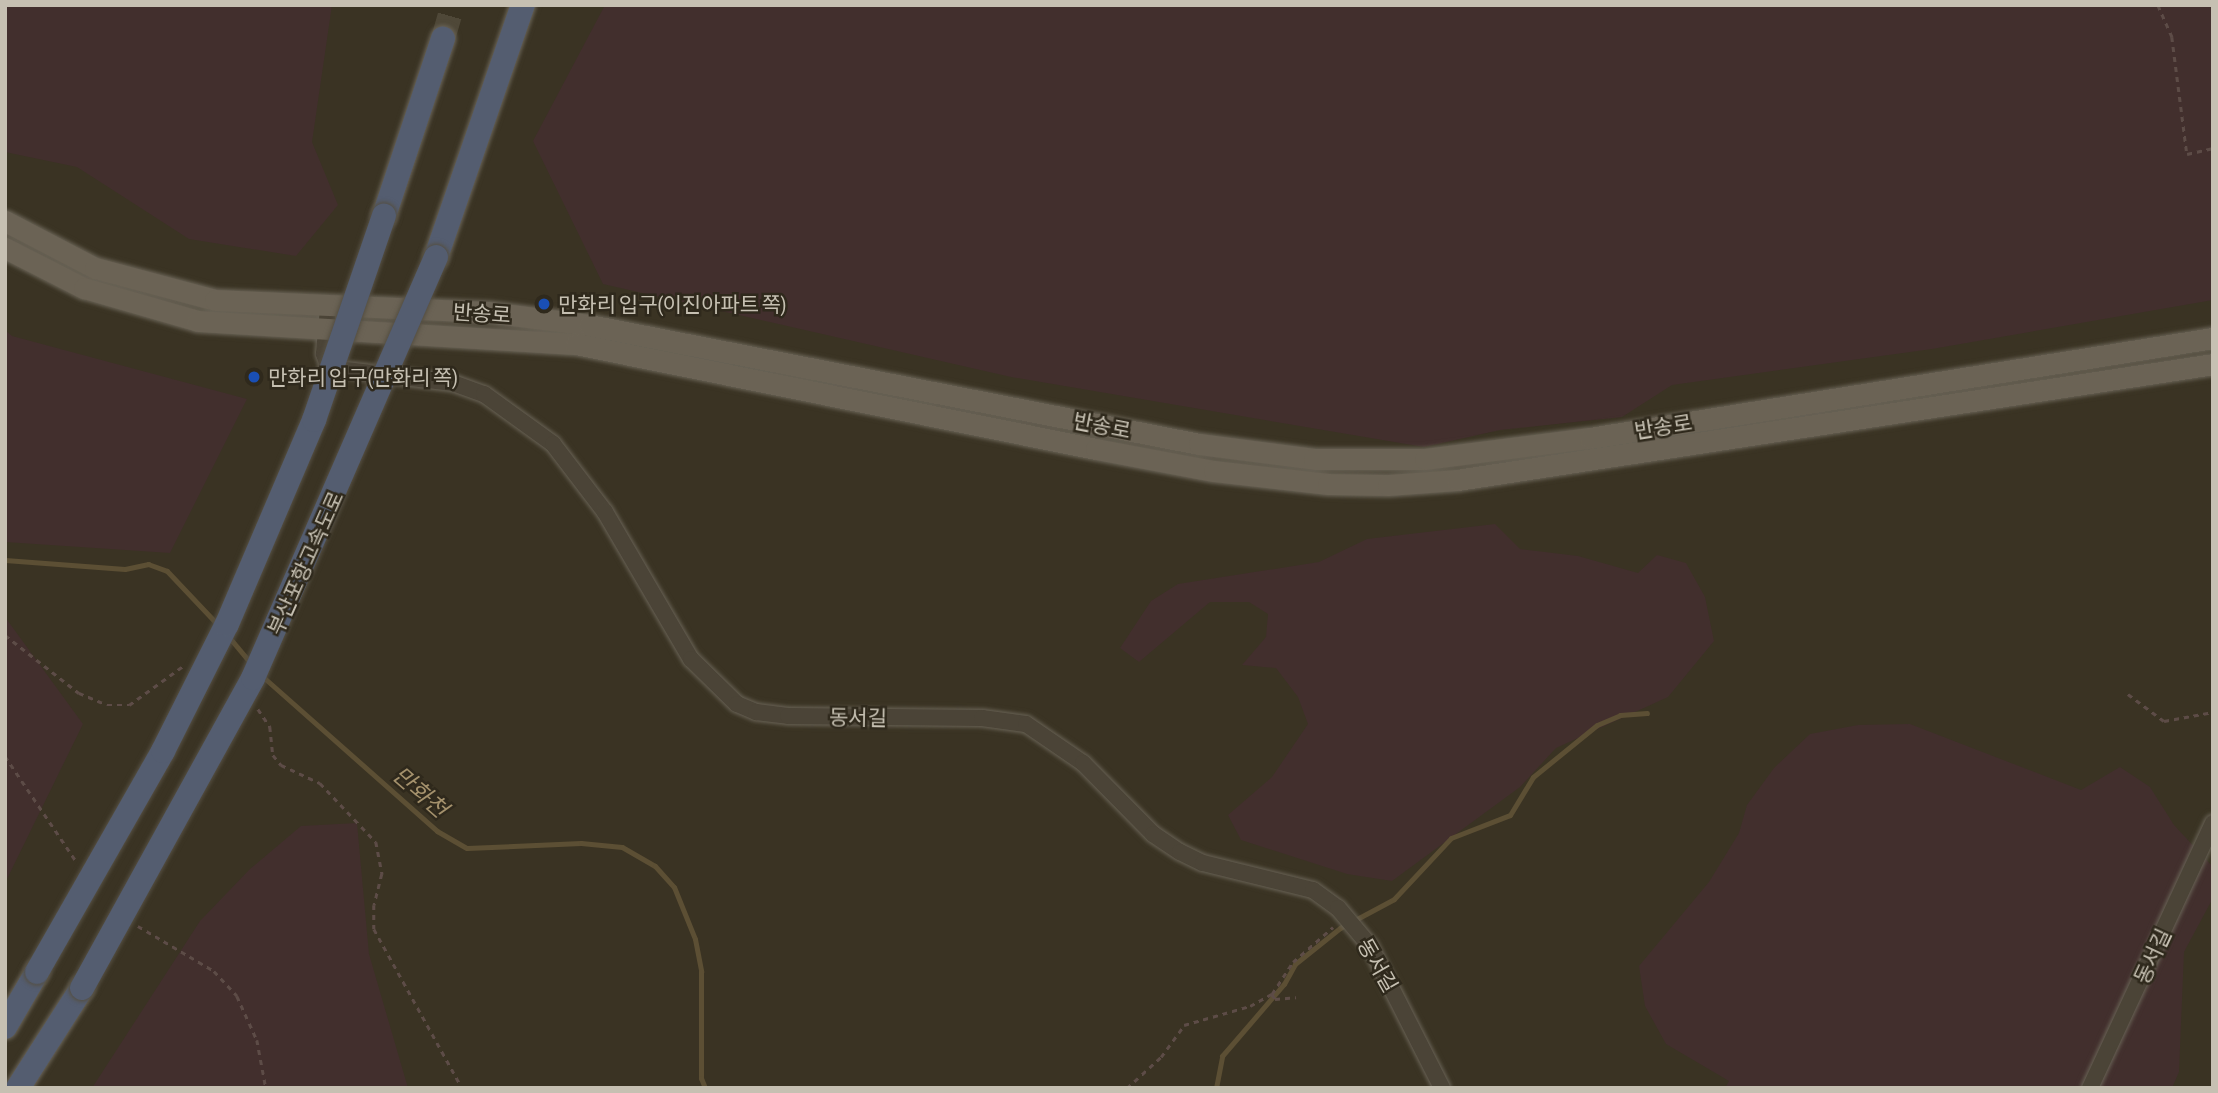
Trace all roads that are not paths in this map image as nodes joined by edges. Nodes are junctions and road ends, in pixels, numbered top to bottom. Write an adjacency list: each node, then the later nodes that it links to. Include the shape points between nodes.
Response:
1 (523, 5): 11 (highway, 부산포항고속도로, bridge, via 436,257 253,678 82,988)
2 (443, 39): 10 (highway, bridge, via 314,420 227,624 163,751)
3 (5, 221): 5 (main road, 반송로, via 95,268 152,287 215,300)
4 (5, 248): 6 (main road, 반송로, via 84,288 158,312 223,325)
5 (328, 308): 6 (street, 동서길); 7 (main road, 반송로, via 488,312 589,325 1199,444 1266,455 1369,461 1425,459 1590,438)
6 (324, 330): 8 (main road, 반송로, via 576,344 1214,471 1388,485 1457,480); 12 (street, 동서길, via 329,368 453,383 484,394 552,444 605,512 691,659 737,704 788,716 982,718 1026,724 1083,762 1153,834 1180,852 1203,863 1313,890 1350,920 1370,946)
7 (2213, 338)
8 (2213, 364)
9 (2213, 823): 13 (street, 동서길)
10 (5, 1027)
11 (18, 1088)
12 (1442, 1088)
13 (2090, 1088)

